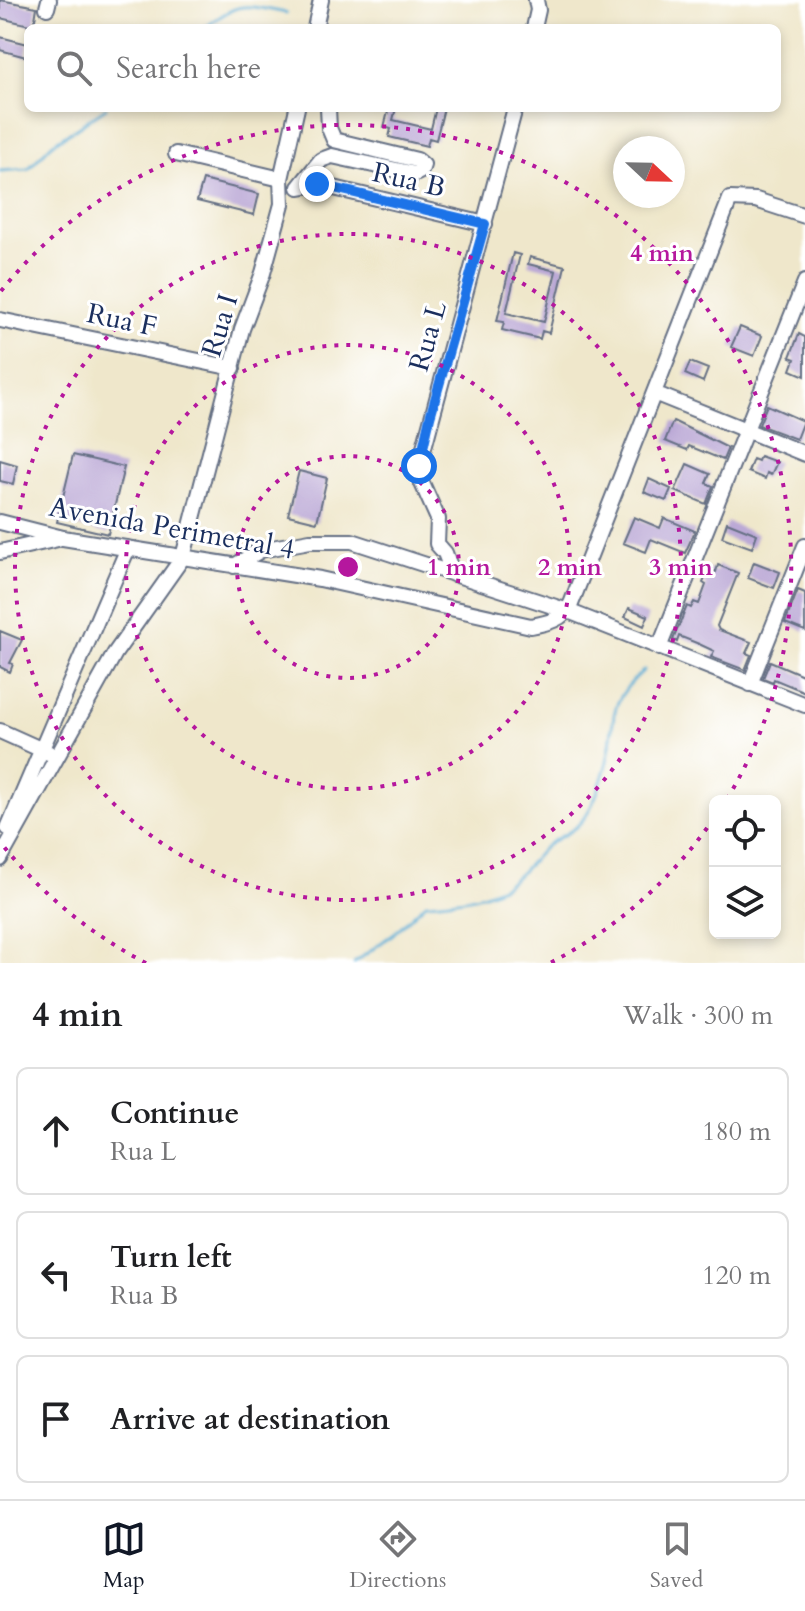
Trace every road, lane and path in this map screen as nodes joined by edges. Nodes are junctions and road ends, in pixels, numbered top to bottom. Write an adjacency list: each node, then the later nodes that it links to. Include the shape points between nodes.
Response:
1 (536, 0): 5 (street)
2 (320, 4): 3 (street); 4 (street)
3 (316, 24)
4 (322, 24)
5 (535, 24)
6 (296, 112): 10 (street, Rua I)
7 (328, 112): 11 (street, via 334,140 417,160 421,171 332,156 321,160)
8 (514, 112): 14 (street, Rua L)
9 (176, 154): 10 (street)
10 (281, 179): 12 (street, Rua I)
11 (300, 186): 12 (street); 14 (street, Rua B, via 317,184)
12 (282, 204): 17 (street, Rua I)
13 (805, 216): 18 (street, via 756,200 730,199)
14 (485, 224): 28 (street, Rua L, via 419,466 438,519 437,544)
15 (805, 282): 19 (street)
16 (0, 320): 17 (street, Rua F)
17 (233, 368): 26 (street, Rua I)
18 (654, 393): 19 (street); 29 (street)
19 (746, 431): 20 (street); 30 (street)
20 (805, 454)
21 (0, 522): 22 (street, Avenida Perimetral 4)
22 (63, 538): 24 (street, Avenida Perimetral 4); 25 (street)
23 (805, 546): 31 (street)
24 (128, 548): 26 (street, Avenida Perimetral 4); 35 (street)
25 (2, 555)
26 (183, 557): 27 (street, Avenida Perimetral 4); 36 (street, via 115,653)
27 (234, 566): 28 (street, via 261,550 310,541 352,541); 29 (street, Avenida Perimetral 4, via 320,579 531,626 553,621)
28 (453, 574): 29 (street)
29 (569, 607): 30 (street)
30 (660, 644): 31 (street)
31 (751, 680): 32 (street); 33 (street)
32 (805, 696)
33 (805, 705)
34 (0, 731): 35 (street)
35 (41, 750): 36 (street); 37 (street)
36 (57, 757): 38 (street)
37 (0, 847)
38 (0, 859)

